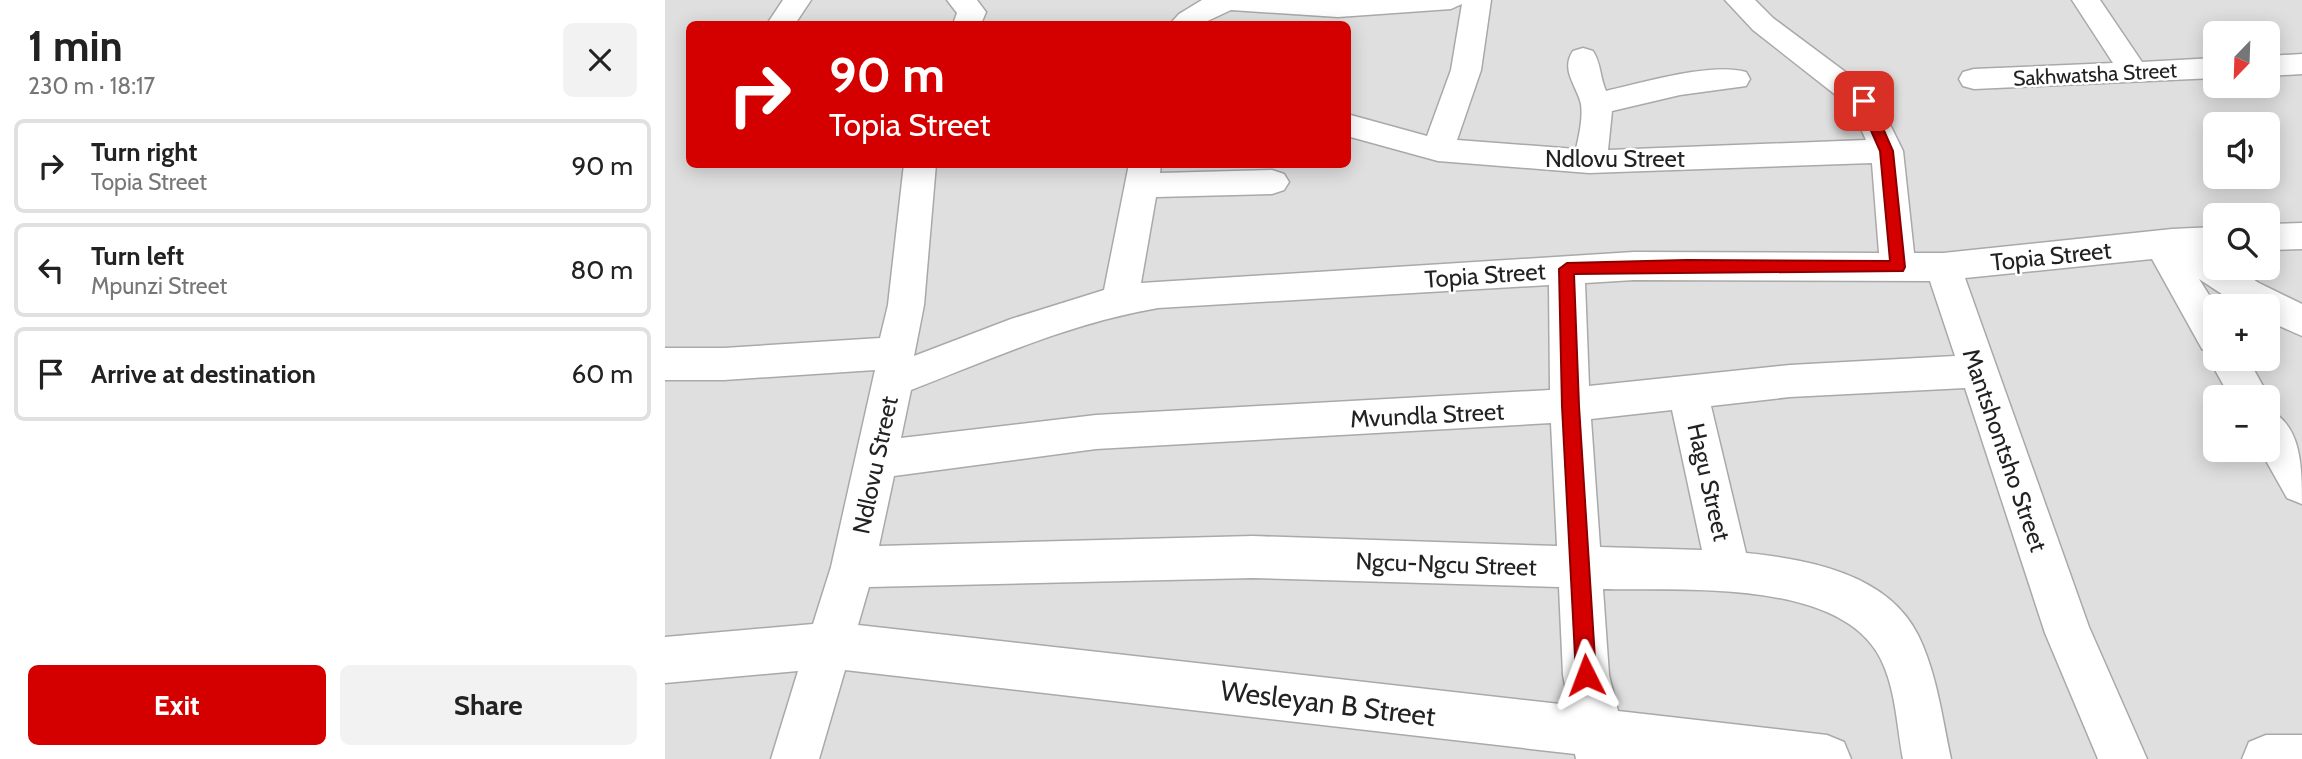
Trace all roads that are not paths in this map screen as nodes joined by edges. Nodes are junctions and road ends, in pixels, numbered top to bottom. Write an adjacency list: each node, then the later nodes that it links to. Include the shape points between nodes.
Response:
1 (797, 0): 6 (street)
2 (1451, 0): 7 (street, via 1319,9 1228,1)
3 (1477, 0): 17 (street, via 1466,70)
4 (1739, 0): 18 (street, via 1763,24 1864,101)
5 (2086, 0): 12 (street)
6 (783, 21)
7 (1188, 21)
8 (1583, 58): 15 (street, via 1584,76)
9 (2302, 64): 10 (street)
10 (2280, 65)
11 (2203, 69): 12 (street, Sakhwatsha Street)
12 (2134, 72): 14 (street, Sakhwatsha Street)
13 (1735, 79): 15 (street, via 1680,85)
14 (1974, 79)
15 (1596, 104): 19 (street)
16 (1351, 125): 17 (street, Ndlovu Street)
17 (1439, 150): 19 (street, Ndlovu Street)
18 (1887, 151): 19 (street, Ndlovu Street); 27 (street)
19 (1589, 162)
20 (920, 168): 34 (street, Ndlovu Street, via 906,305)
21 (1143, 175): 22 (street); 30 (street)
22 (1272, 182)
23 (2302, 236): 24 (street)
24 (2280, 237)
25 (2203, 241): 26 (street, Topia Street)
26 (2167, 244): 28 (street, Topia Street); 31 (street); 32 (street)
27 (1898, 267): 28 (street, Topia Street); 29 (street, Topia Street)
28 (1943, 267): 35 (street, Mantshontsho Street)
29 (1567, 269): 30 (street, Topia Street); 37 (street)
30 (1120, 299): 34 (street, Topia Street)
31 (2203, 314)
32 (2302, 321)
33 (665, 364): 34 (street, Topia Street)
34 (894, 366): 39 (street, Ndlovu Street)
35 (1977, 371): 36 (street, Mvundla Street); 50 (street, Mantshontsho Street, via 2068,632)
36 (1688, 391): 37 (street, Mvundla Street); 43 (street, Hagu Street)
37 (1570, 406): 39 (street, Mvundla Street, via 1096,432); 42 (street)
38 (2280, 447): 40 (street)
39 (877, 460): 41 (street, Ndlovu Street)
40 (2302, 485)
41 (853, 567): 42 (street, Ngcu-Ngcu Street, via 1253,557); 44 (street, Ndlovu Street)
42 (1580, 569): 43 (street, Ngcu-Ngcu Street); 46 (street, via 1586,675)
43 (1729, 572): 49 (street, Ngcu-Ngcu Street, via 1780,577 1839,593 1880,620 1902,651)
44 (829, 645): 45 (street, Wesleyan B Street); 46 (street, Wesleyan B Street); 47 (street, Ndlovu Street)
45 (665, 660)
46 (1599, 747): 48 (street, Wesleyan B Street)
47 (795, 759)
48 (1827, 759)
49 (1927, 759)
50 (2123, 759)
51 (2266, 759): 52 (street)
52 (2302, 759)

